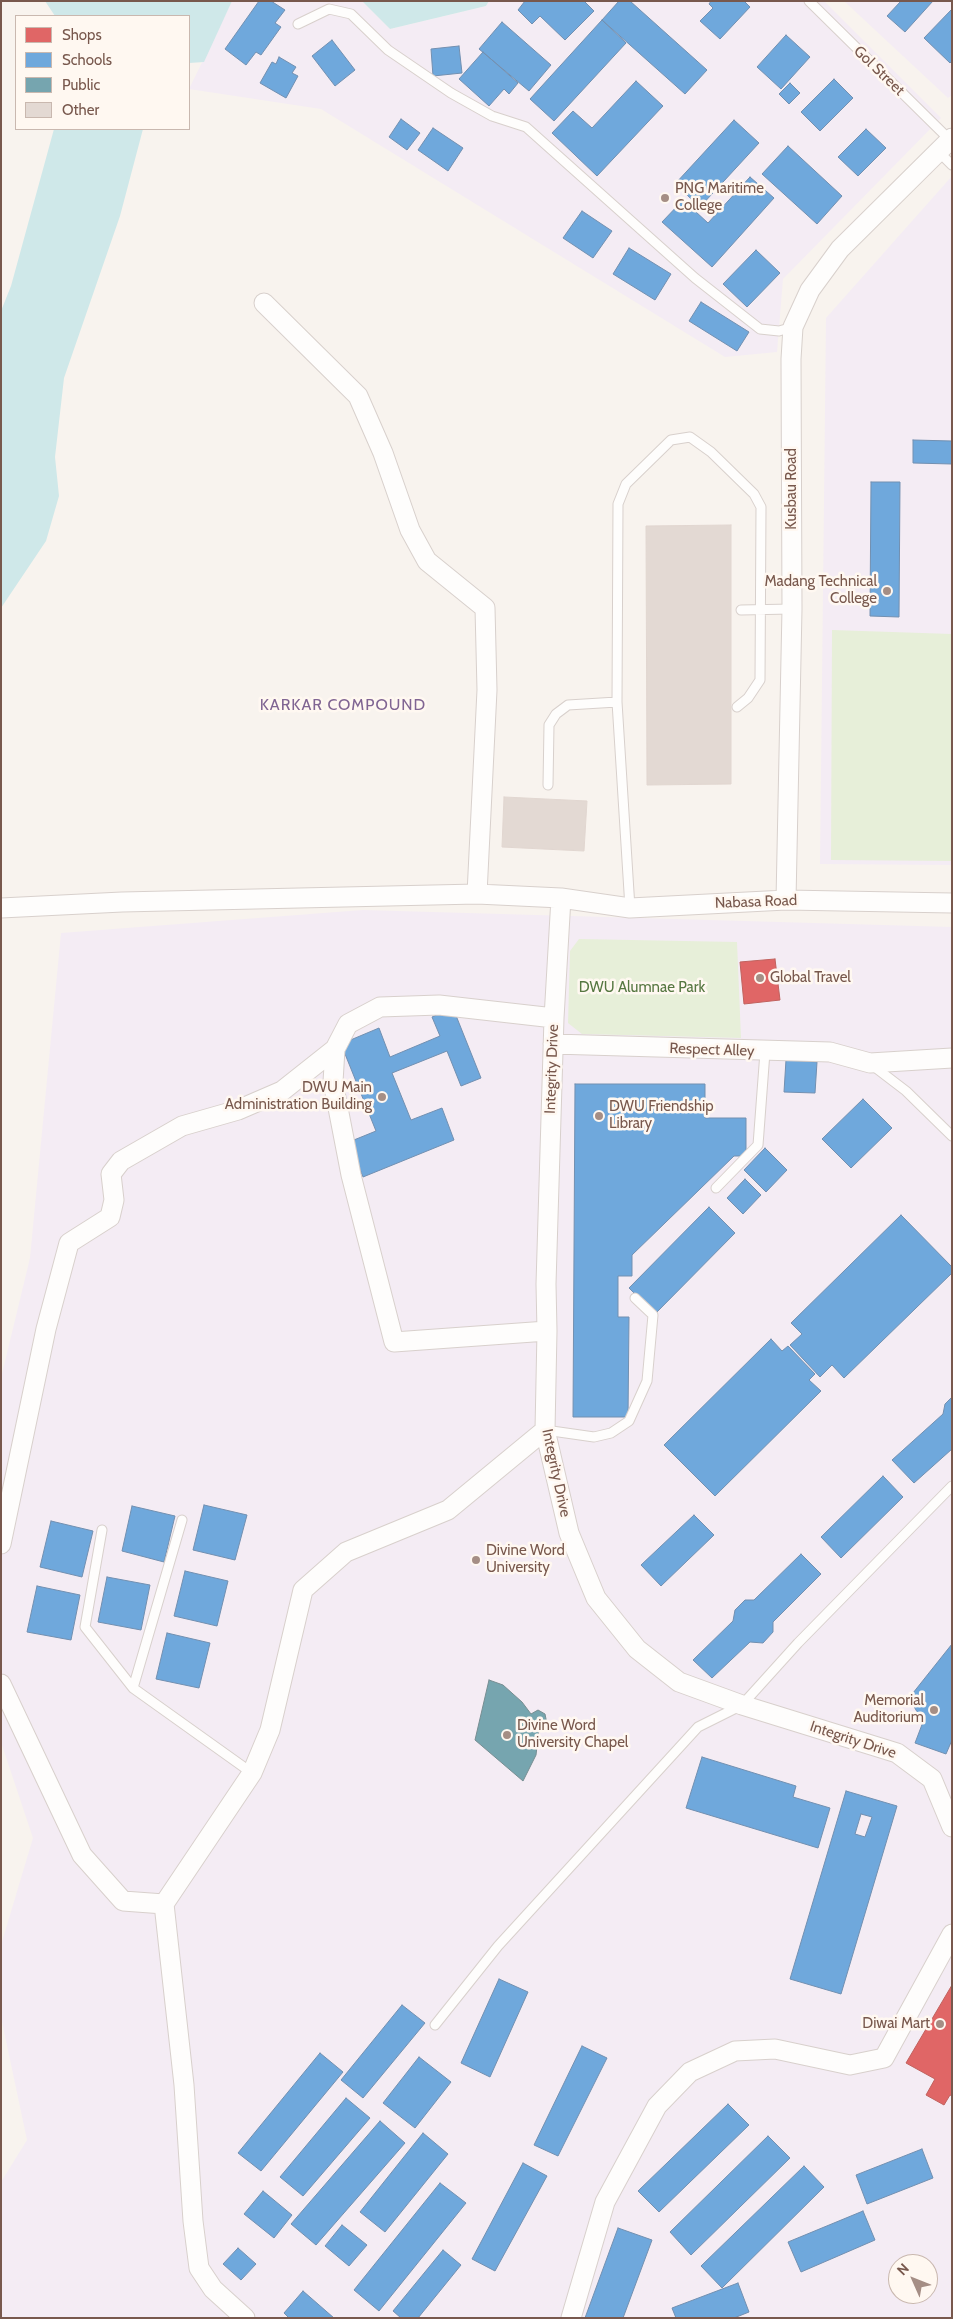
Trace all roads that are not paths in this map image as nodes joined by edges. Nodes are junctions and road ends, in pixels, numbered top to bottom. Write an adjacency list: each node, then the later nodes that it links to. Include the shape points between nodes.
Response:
1 (808, 1): 3 (lane, Gol Street)
2 (298, 24): 5 (lane, via 329,9 351,14 388,50 451,93 492,116 526,127 695,278 760,329 779,331)
3 (948, 149): 5 (street, Kusbau Road, via 840,248 810,290)
4 (264, 303): 12 (street, via 358,396 383,453 410,530 427,561 486,608 487,690)
5 (793, 327): 6 (street, Kusbau Road)
6 (792, 609): 8 (lane); 14 (street, Kusbau Road)
7 (741, 610): 8 (lane)
8 (760, 610): 9 (lane, via 761,507 758,501 711,452 690,437 671,440 626,484 618,504); 10 (lane, via 760,680 748,698)
9 (617, 702): 11 (lane, via 568,705 556,714 549,724); 17 (lane)
10 (736, 707)
11 (548, 785)
12 (477, 894): 13 (street, Nabasa Road); 16 (street, Nabasa Road)
13 (561, 898): 17 (street, Nabasa Road); 18 (street, Integrity Drive)
14 (786, 900): 15 (street, Nabasa Road); 17 (street, Nabasa Road)
15 (952, 903)
16 (1, 908)
17 (630, 908)
18 (554, 1018): 19 (street, Integrity Drive); 20 (street, via 439,1004 380,1007 348,1024)
19 (553, 1044): 21 (street, Respect Alley); 27 (street, Integrity Drive)
20 (335, 1050): 27 (street, via 332,1082 351,1175 394,1342); 32 (street, via 282,1091 238,1110 182,1126 121,1161 111,1174 114,1200 110,1217 69,1243 46,1328)
21 (765, 1052): 23 (street, Respect Alley, via 830,1052); 25 (lane, via 758,1145)
22 (952, 1058): 23 (street, Respect Alley)
23 (870, 1063): 24 (lane, via 906,1091)
24 (952, 1136)
25 (716, 1188)
26 (635, 1298): 28 (lane, via 653,1315 647,1380 629,1421 611,1434 594,1437)
27 (547, 1331): 28 (street, Integrity Drive)
28 (545, 1430): 35 (street, Integrity Drive, via 569,1533 596,1598 637,1650 678,1682); 36 (street, via 448,1510 346,1552 303,1590 270,1730)
29 (952, 1486): 35 (lane)
30 (182, 1520): 34 (lane)
31 (102, 1530): 34 (lane, via 84,1626)
32 (1, 1544)
33 (1, 1684): 38 (street, via 82,1854 123,1901)
34 (133, 1688): 36 (lane)
35 (742, 1705): 37 (street, Integrity Drive, via 897,1752 932,1779); 40 (lane, via 698,1727 498,1946)
36 (252, 1773): 38 (street)
37 (952, 1827)
38 (164, 1904): 41 (street, via 184,2085 199,2268 213,2288)
39 (952, 1934): 42 (street, via 884,2058 850,2065 775,2049 735,2051 690,2072 657,2106 605,2202)
40 (435, 2025)
41 (244, 2318)
42 (571, 2318)

